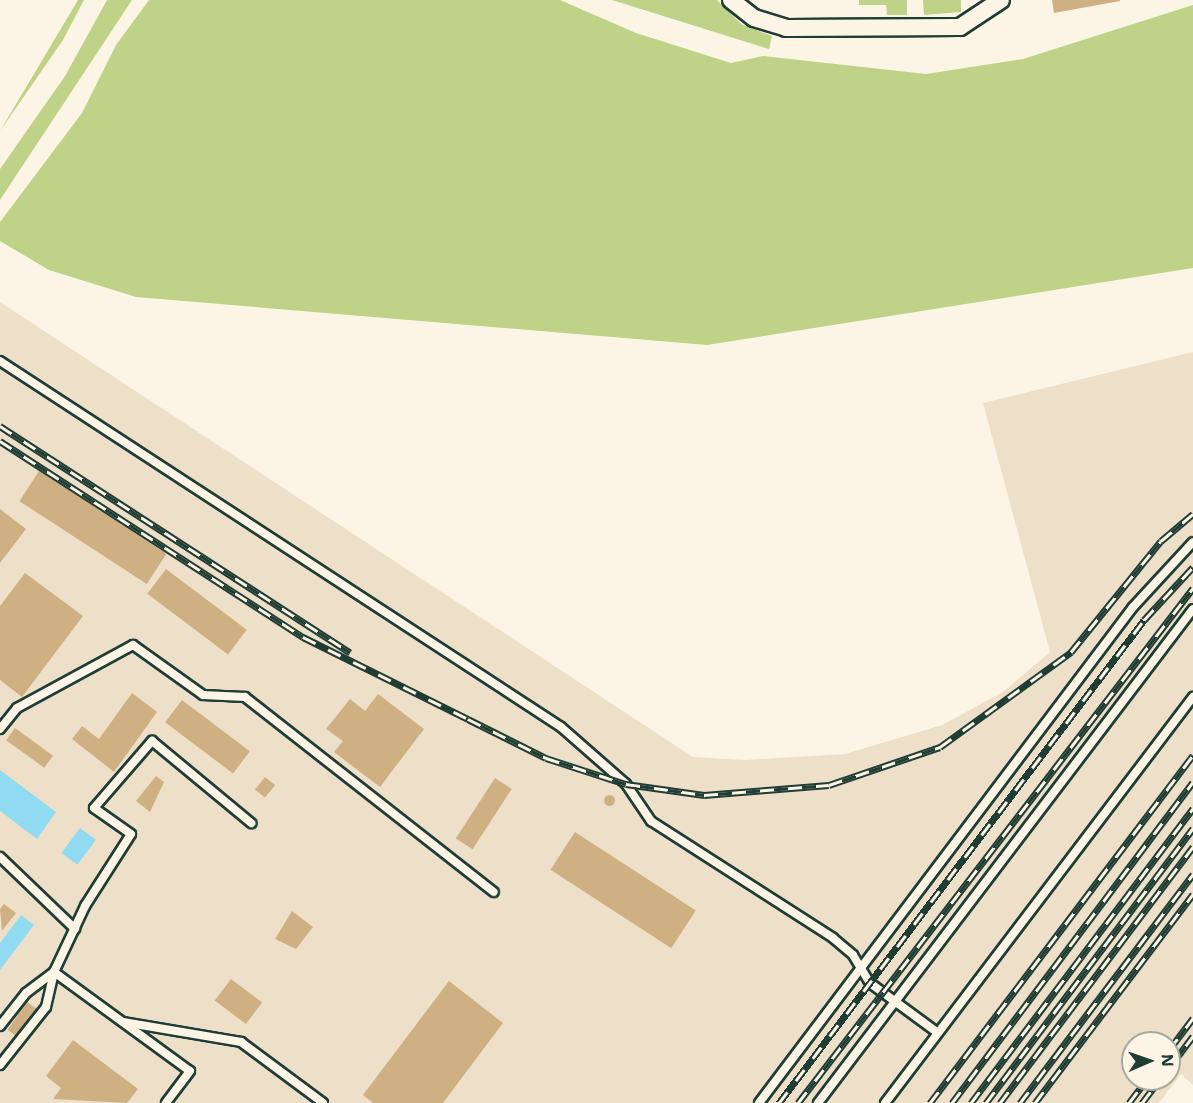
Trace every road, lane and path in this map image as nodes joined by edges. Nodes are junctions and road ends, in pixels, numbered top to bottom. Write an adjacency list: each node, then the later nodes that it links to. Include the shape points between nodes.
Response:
1 (731, 0): 2 (street, via 754,18 786,28 960,27)
2 (1001, 0)
3 (0, 361): 12 (lane, via 561,727 626,784 651,821 833,938 854,955)
4 (1193, 542): 12 (lane, via 1134,607)
5 (1193, 609): 14 (lane)
6 (1193, 696): 17 (lane)
7 (0, 729): 10 (lane, via 17,708 133,645 203,695 245,697)
8 (251, 823): 11 (lane, via 152,741 94,808 131,834)
9 (0, 857): 11 (lane)
10 (494, 892)
11 (75, 929): 13 (lane)
12 (860, 969): 14 (lane); 21 (lane)
13 (54, 972): 15 (lane); 16 (lane, via 26,993); 18 (lane, via 46,1007)
14 (895, 1000): 17 (lane); 22 (lane)
15 (123, 1022): 19 (lane, via 190,1071); 20 (lane, via 242,1042)
16 (0, 1026)
17 (938, 1033): 23 (lane)
18 (0, 1065)
19 (166, 1103)
20 (323, 1103)
21 (759, 1103)
22 (818, 1103)
23 (885, 1103)

